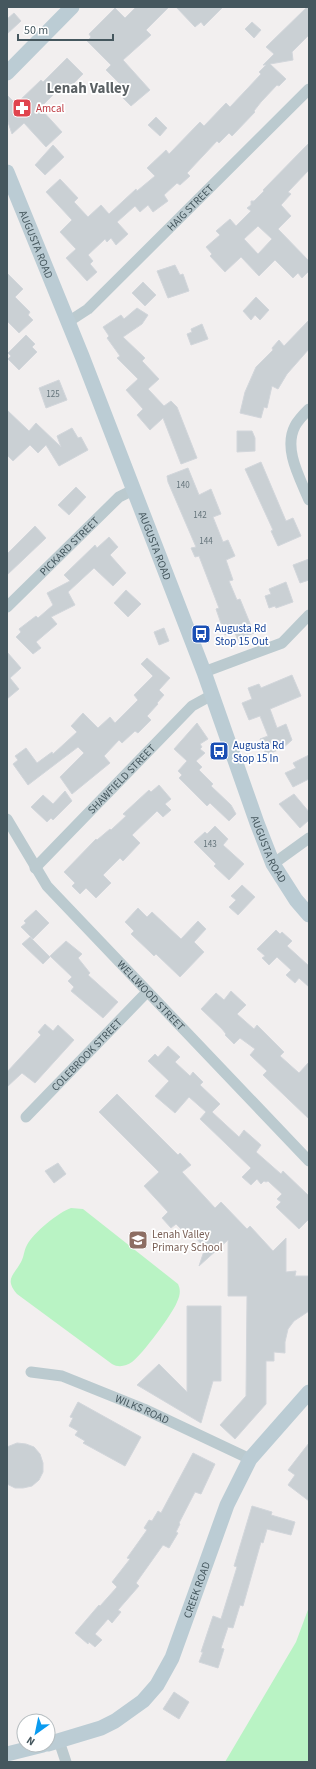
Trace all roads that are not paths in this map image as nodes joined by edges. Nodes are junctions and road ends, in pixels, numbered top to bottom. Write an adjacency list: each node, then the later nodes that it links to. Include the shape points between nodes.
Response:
1 (72, 7): 2 (main road)
2 (7, 73)
3 (309, 90): 5 (street, HAIG STREET, via 88,310)
4 (7, 172): 5 (main road, AUGUSTA ROAD)
5 (68, 322): 7 (main road, AUGUSTA ROAD)
6 (309, 409): 8 (street, via 295,425 291,446)
7 (133, 490): 9 (street, PICKARD STREET, via 118,497); 11 (main road, AUGUSTA ROAD)
8 (309, 500)
9 (7, 607)
10 (309, 615): 11 (street, via 282,643)
11 (204, 672): 12 (main road, AUGUSTA ROAD)
12 (212, 695): 15 (main road, AUGUSTA ROAD); 16 (street, SHAWFIELD STREET, via 192,706)
13 (7, 819): 16 (street, WELLWOOD STREET)
14 (309, 838): 15 (street)
15 (273, 864): 17 (main road, AUGUSTA ROAD)
16 (35, 868): 18 (street, WELLWOOD STREET, via 47,886)
17 (309, 915)
18 (147, 992): 19 (street, COLEBROOK STREET); 20 (street, WELLWOOD STREET)
19 (26, 1117)
20 (309, 1161)
21 (31, 1372): 23 (street, WILKS ROAD, via 62,1376 144,1409)
22 (309, 1392): 23 (main road, CREEK ROAD)
23 (250, 1459): 24 (main road, CREEK ROAD, via 226,1505 172,1658 160,1681 143,1701 115,1721 101,1728)
24 (56, 1741)
25 (56, 1747): 26 (street)
26 (66, 1762)

